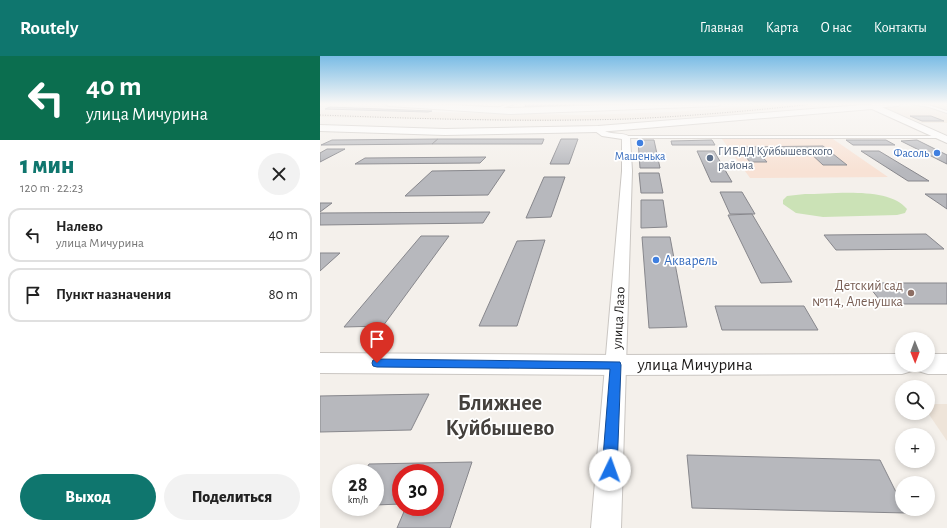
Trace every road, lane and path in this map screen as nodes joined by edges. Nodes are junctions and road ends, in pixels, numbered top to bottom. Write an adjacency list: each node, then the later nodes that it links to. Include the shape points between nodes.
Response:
1 (639, 126): 4 (street)
2 (916, 126): 6 (street)
3 (320, 128): 4 (street, via 460,132)
4 (598, 129): 5 (street, via 605,134)
5 (626, 137): 6 (lane); 11 (street, улица Лазо, via 626,196)
6 (943, 139)
7 (320, 363): 11 (street, улица Мичурина)
8 (895, 364): 11 (street, улица Мичурина)
9 (935, 364): 10 (street)
10 (947, 364)
11 (616, 365): 12 (street, улица Лазо)
12 (606, 528)

